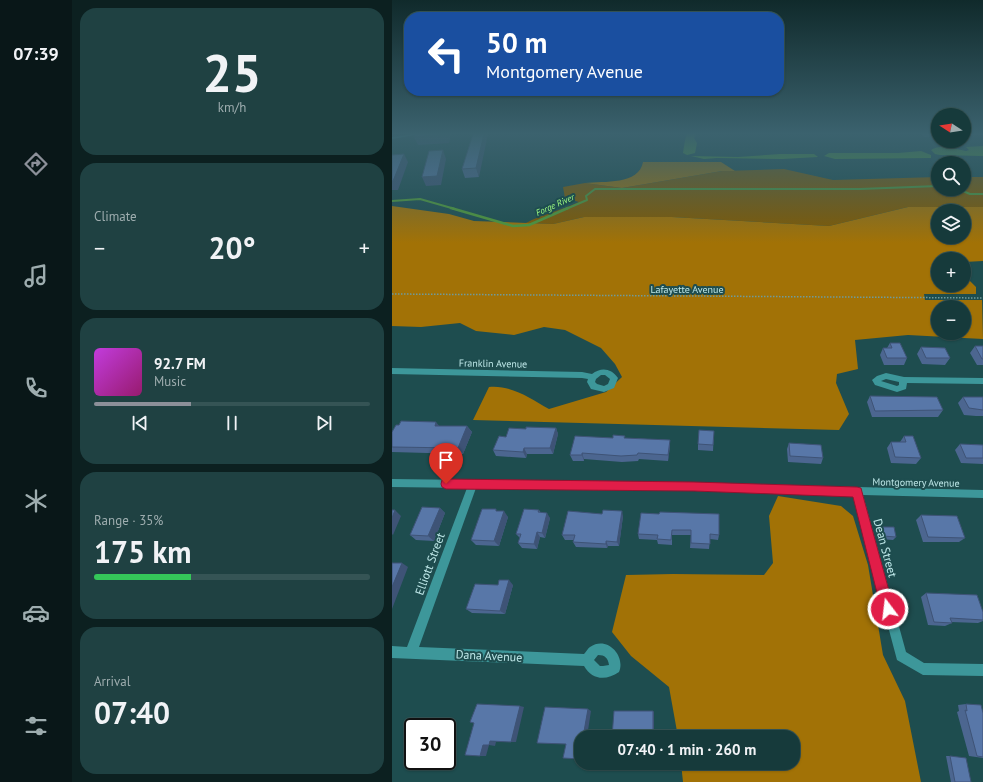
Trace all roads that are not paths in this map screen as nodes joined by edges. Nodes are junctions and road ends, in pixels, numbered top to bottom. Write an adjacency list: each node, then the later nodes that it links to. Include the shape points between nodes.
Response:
1 (392, 371): 2 (street, Franklin Avenue)
2 (593, 377)
3 (903, 380): 4 (street)
4 (983, 381)
5 (392, 483): 6 (street, Montgomery Avenue)
6 (473, 484): 7 (street, Montgomery Avenue, via 694,486); 10 (street, Elliott Street)
7 (857, 492): 8 (street, Montgomery Avenue); 12 (street, Dean Street, via 901,656 923,668)
8 (983, 494)
9 (392, 652): 10 (street, Dana Avenue)
10 (411, 652): 11 (street, Dana Avenue)
11 (587, 660)
12 (983, 670)

